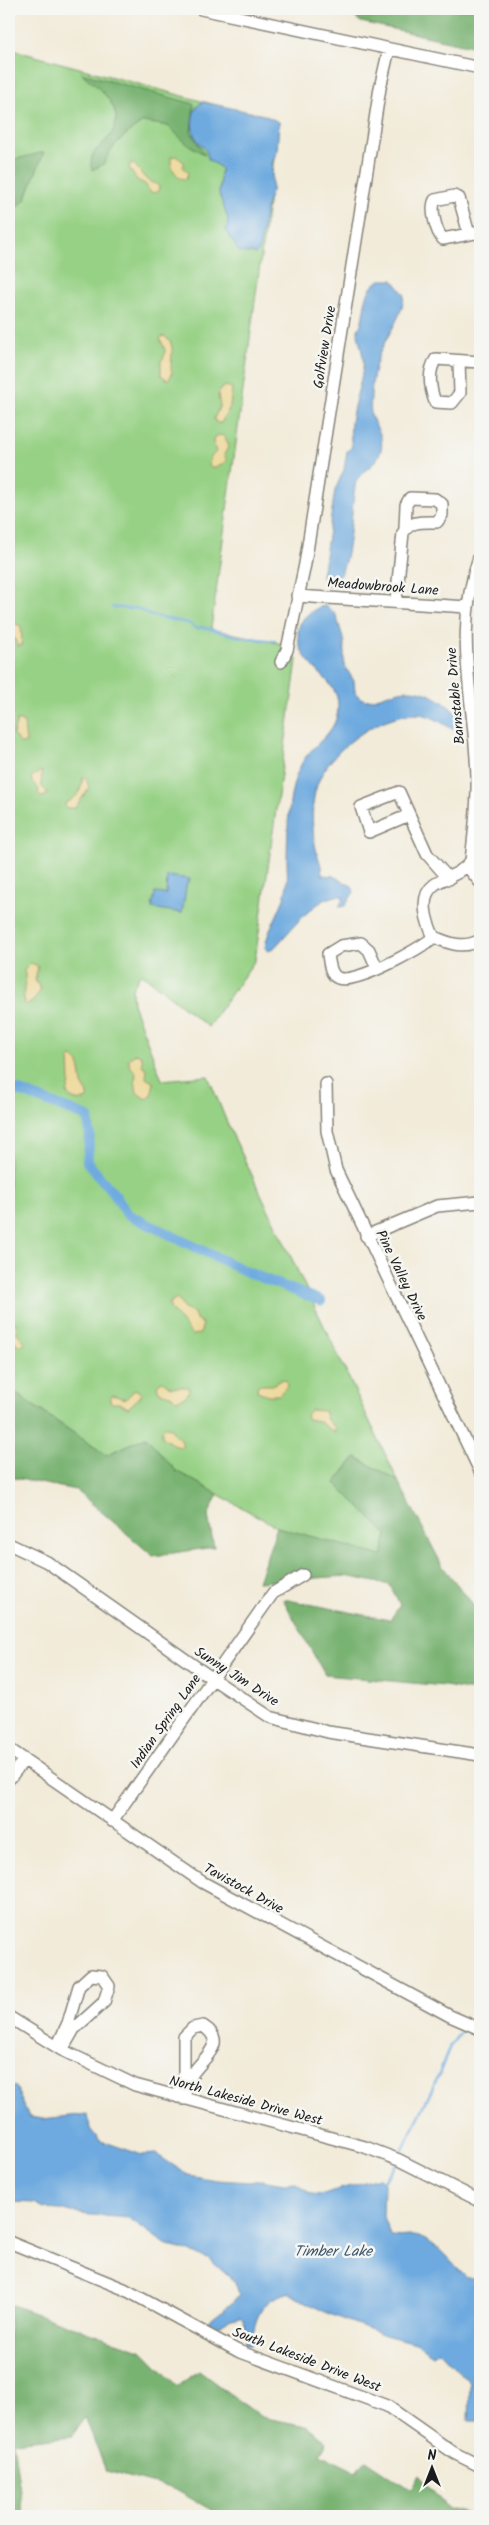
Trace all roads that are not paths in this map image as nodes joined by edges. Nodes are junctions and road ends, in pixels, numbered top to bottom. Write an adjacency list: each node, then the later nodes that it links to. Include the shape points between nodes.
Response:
1 (202, 9): 2 (street)
2 (389, 49): 3 (street); 8 (street, Golfview Drive, via 380,88 305,564)
3 (480, 68)
4 (459, 361): 4 (street, via 436,359 432,365 430,388 434,402 452,403 460,392); 5 (street)
5 (480, 362)
6 (406, 528): 9 (street, via 401,538)
7 (479, 560): 10 (street, Barnstable Drive)
8 (297, 596): 9 (street, Meadowbrook Lane); 11 (street, Golfview Drive, via 287,650)
9 (396, 601): 10 (street, Meadowbrook Lane)
10 (467, 607): 13 (street, Barnstable Drive, via 465,656 478,790 471,861)
11 (281, 662)
12 (408, 815): 14 (street, via 427,854)
13 (467, 866): 14 (street); 15 (street)
14 (449, 879): 16 (street, via 432,886 428,893 426,919)
15 (480, 882)
16 (434, 937): 17 (street, via 457,945 470,945); 18 (street, via 405,957)
17 (480, 940)
18 (377, 968)
19 (326, 1084): 21 (street, Pine Valley Drive, via 325,1114 330,1150)
20 (480, 1202): 21 (street, via 437,1206)
21 (366, 1236): 22 (street, Pine Valley Drive)
22 (480, 1471)
23 (9, 1544): 25 (street, Sunny Jim Drive, via 47,1562)
24 (303, 1575): 25 (street, Indian Spring Lane, via 273,1593)
25 (213, 1679): 27 (street, Sunny Jim Drive, via 282,1722); 30 (street, Indian Spring Lane)
26 (9, 1749): 28 (street, Tavistock Drive)
27 (480, 1755)
28 (24, 1760): 29 (street); 30 (street, Tavistock Drive)
29 (9, 1779)
30 (112, 1821): 32 (street, Tavistock Drive, via 215,1890)
31 (9, 2017): 33 (street, North Lakeside Drive West)
32 (480, 2029)
33 (60, 2048): 33 (street, via 79,1986 91,1975 102,1976 108,1986 106,1997); 34 (street, North Lakeside Drive West, via 135,2085)
34 (181, 2098): 34 (street, via 191,2076 214,2043 211,2032 203,2026 192,2028 184,2036); 35 (street, North Lakeside Drive West, via 365,2147 399,2160)
35 (480, 2201)
36 (9, 2242): 37 (street, South Lakeside Drive West, via 124,2289 238,2351 382,2404)
37 (480, 2466)

